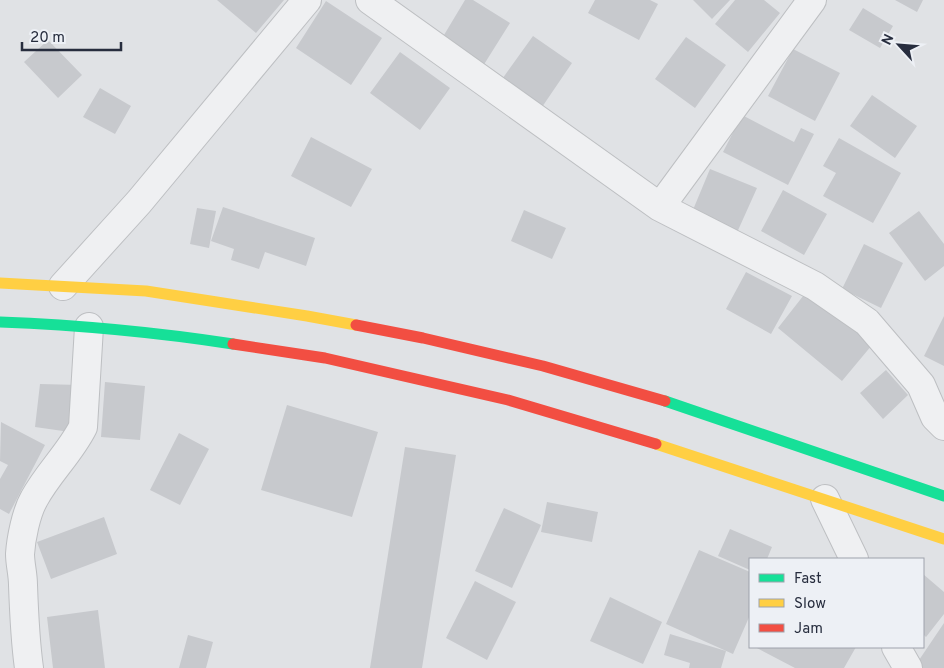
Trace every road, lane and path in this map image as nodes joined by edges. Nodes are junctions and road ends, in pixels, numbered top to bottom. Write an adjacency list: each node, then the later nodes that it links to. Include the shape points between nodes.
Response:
1 (307, 0): 6 (street, via 139,202)
2 (370, 0): 4 (street)
3 (812, 0): 4 (street)
4 (660, 207): 9 (street, via 814,286 867,322 921,385 935,417)
5 (0, 283): 6 (main road)
6 (63, 286): 10 (main road, via 146,291 307,316 423,338 543,366 676,404)
7 (0, 322): 8 (main road)
8 (89, 326): 11 (main road, via 325,358 508,400 667,447); 15 (street, via 83,427 76,442 46,478 32,501 23,532 20,555 23,619)
9 (944, 426)
10 (944, 496)
11 (825, 499): 12 (main road); 13 (street)
12 (944, 539)
13 (854, 558)
14 (897, 648): 16 (street)
15 (30, 668)
16 (908, 668)

